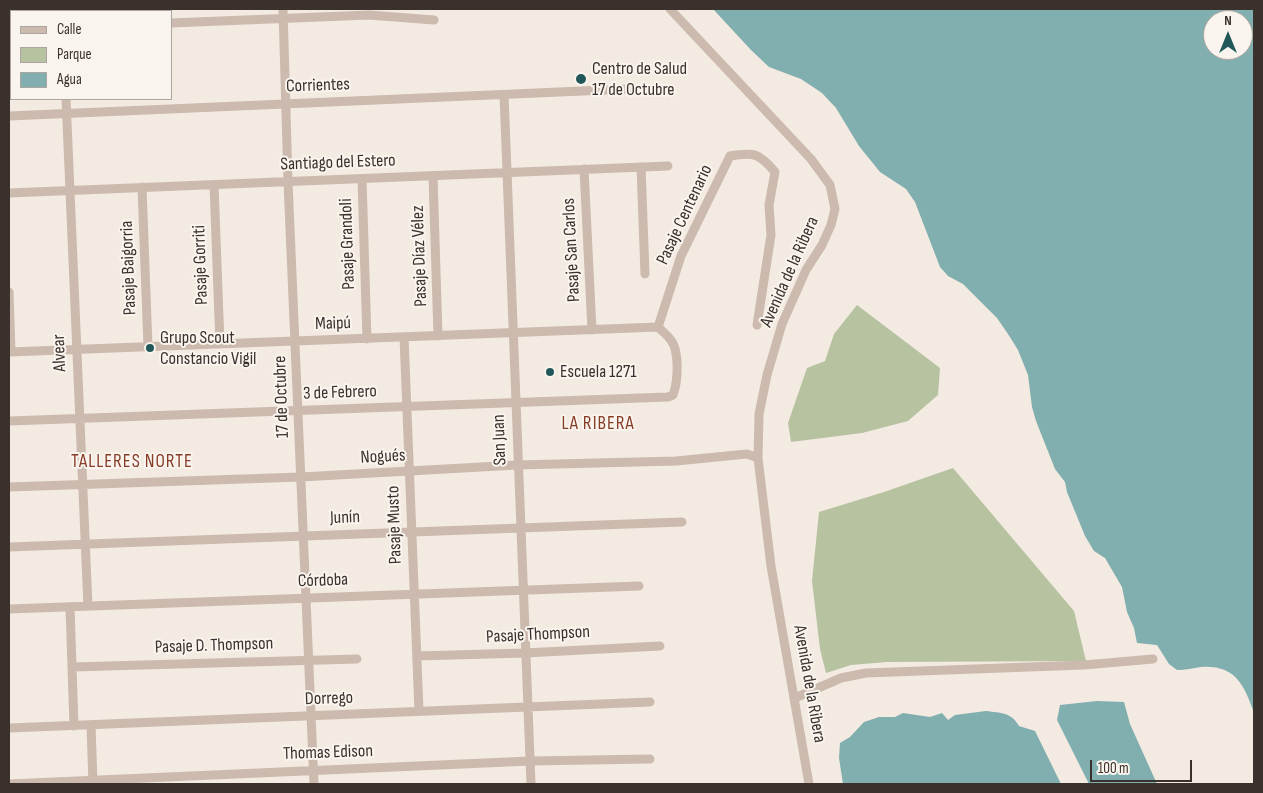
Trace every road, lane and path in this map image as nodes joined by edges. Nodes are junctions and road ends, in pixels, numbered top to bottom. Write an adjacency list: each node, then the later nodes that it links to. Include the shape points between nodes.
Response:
1 (282, 9): 3 (street, 17 de Octubre)
2 (670, 9): 42 (street, Avenida de la Ribera, via 811,158 832,193 835,209 831,225 782,324 766,375 759,414)
3 (283, 19): 4 (street, via 369,15); 5 (street); 9 (street, 17 de Octubre)
4 (434, 20)
5 (172, 23)
6 (628, 89): 7 (street, Corrientes)
7 (504, 95): 9 (street, Corrientes); 15 (street, San Juan)
8 (66, 100): 10 (street, Alvear)
9 (286, 104): 10 (street, Corrientes); 18 (street, 17 de Octubre)
10 (66, 114): 11 (street, Corrientes); 21 (street, Alvear)
11 (9, 116)
12 (668, 166): 13 (street, Santiago del Estero)
13 (641, 167): 14 (street, Santiago del Estero); 23 (street)
14 (584, 169): 15 (street, Santiago del Estero); 27 (street, Pasaje San Carlos)
15 (506, 173): 16 (street, Santiago del Estero); 28 (street, San Juan)
16 (434, 176): 17 (street, Santiago del Estero); 29 (street, Pasaje Díaz Vélez)
17 (362, 179): 18 (street, Santiago del Estero); 31 (street, Pasaje Grandoli)
18 (288, 182): 19 (street, Santiago del Estero); 32 (street, 17 de Octubre)
19 (214, 185): 20 (street, Santiago del Estero); 33 (street, Pasaje Gorriti)
20 (142, 187): 21 (street, Santiago del Estero); 34 (street, Pasaje Baigorria)
21 (70, 190): 22 (street, Santiago del Estero); 35 (street, Alvear)
22 (9, 193)
23 (645, 274)
24 (9, 292): 36 (street)
25 (757, 325): 26 (street, Pasaje Centenario, via 771,235 769,205 775,172 763,158 747,153 730,156 681,256)
26 (658, 328): 27 (street, Maipú); 37 (street, 3 de Febrero, via 671,339 674,347 677,378 673,395)
27 (592, 330): 28 (street, Maipú)
28 (512, 333): 29 (street, Maipú); 37 (street, San Juan)
29 (438, 336): 30 (street, Maipú)
30 (404, 337): 31 (street, Maipú); 38 (street, Pasaje Musto)
31 (367, 339): 32 (street, Maipú)
32 (296, 341): 33 (street, Maipú); 39 (street, 17 de Octubre)
33 (220, 344): 34 (street, Maipú)
34 (148, 347): 35 (street, Maipú)
35 (77, 350): 36 (street, Maipú); 40 (street, Alvear)
36 (10, 352)
37 (515, 403): 38 (street, 3 de Febrero); 43 (street, San Juan)
38 (407, 407): 39 (street, 3 de Febrero); 44 (street, Pasaje Musto)
39 (298, 411): 40 (street, 3 de Febrero); 45 (street, 17 de Octubre)
40 (80, 419): 41 (street, 3 de Febrero); 46 (street, Alvear)
41 (9, 421)
42 (758, 458): 43 (street, Nogués, via 747,454 676,461); 68 (street, Avenida de la Ribera, via 771,566)
43 (517, 465): 44 (street, Nogués); 49 (street, San Juan)
44 (409, 472): 45 (street, Nogués); 50 (street, Pasaje Musto)
45 (301, 477): 46 (street, Nogués); 51 (street, 17 de Octubre)
46 (82, 484): 47 (street, Nogués); 52 (street, Alvear)
47 (9, 487)
48 (682, 522): 49 (street, Junín)
49 (520, 527): 50 (street, Junín); 55 (street, San Juan)
50 (412, 531): 51 (street, Junín); 56 (street, Pasaje Musto)
51 (304, 536): 52 (street, Junín); 57 (street, 17 de Octubre)
52 (85, 544): 53 (street, Junín); 58 (street, Alvear)
53 (9, 547)
54 (639, 586): 55 (street, Córdoba)
55 (522, 590): 56 (street, Córdoba); 62 (street, San Juan)
56 (414, 594): 57 (street, Córdoba); 63 (street, Pasaje Musto)
57 (306, 598): 58 (street, Córdoba); 66 (street, 17 de Octubre)
58 (88, 606): 59 (street, Córdoba)
59 (70, 607): 60 (street, Córdoba); 67 (street)
60 (9, 609)
61 (660, 646): 62 (street, Pasaje Thompson)
62 (525, 653): 63 (street, Pasaje Thompson); 70 (street, San Juan)
63 (417, 656): 71 (street, Pasaje Musto)
64 (357, 659): 66 (street, Pasaje D. Thompson)
65 (1153, 659): 68 (street, via 1084,665 866,673 841,678)
66 (309, 660): 67 (street, Pasaje D. Thompson); 72 (street, 17 de Octubre)
67 (72, 667): 74 (street)
68 (795, 698): 83 (street, Avenida de la Ribera)
69 (650, 702): 70 (street, Dorrego)
70 (527, 707): 71 (street, Dorrego); 77 (street, San Juan)
71 (419, 711): 72 (street, Dorrego)
72 (311, 716): 73 (street, Dorrego); 78 (street, 17 de Octubre)
73 (91, 725): 74 (street, Dorrego); 79 (street)
74 (74, 726): 75 (street, Dorrego)
75 (9, 728)
76 (650, 759): 77 (street, Thomas Edison)
77 (530, 761): 78 (street, Thomas Edison); 82 (street, San Juan)
78 (313, 770): 79 (street, Thomas Edison); 81 (street, 17 de Octubre)
79 (93, 782): 80 (street, Thomas Edison)
80 (9, 784)
81 (314, 784)
82 (531, 784)
83 (810, 784)

